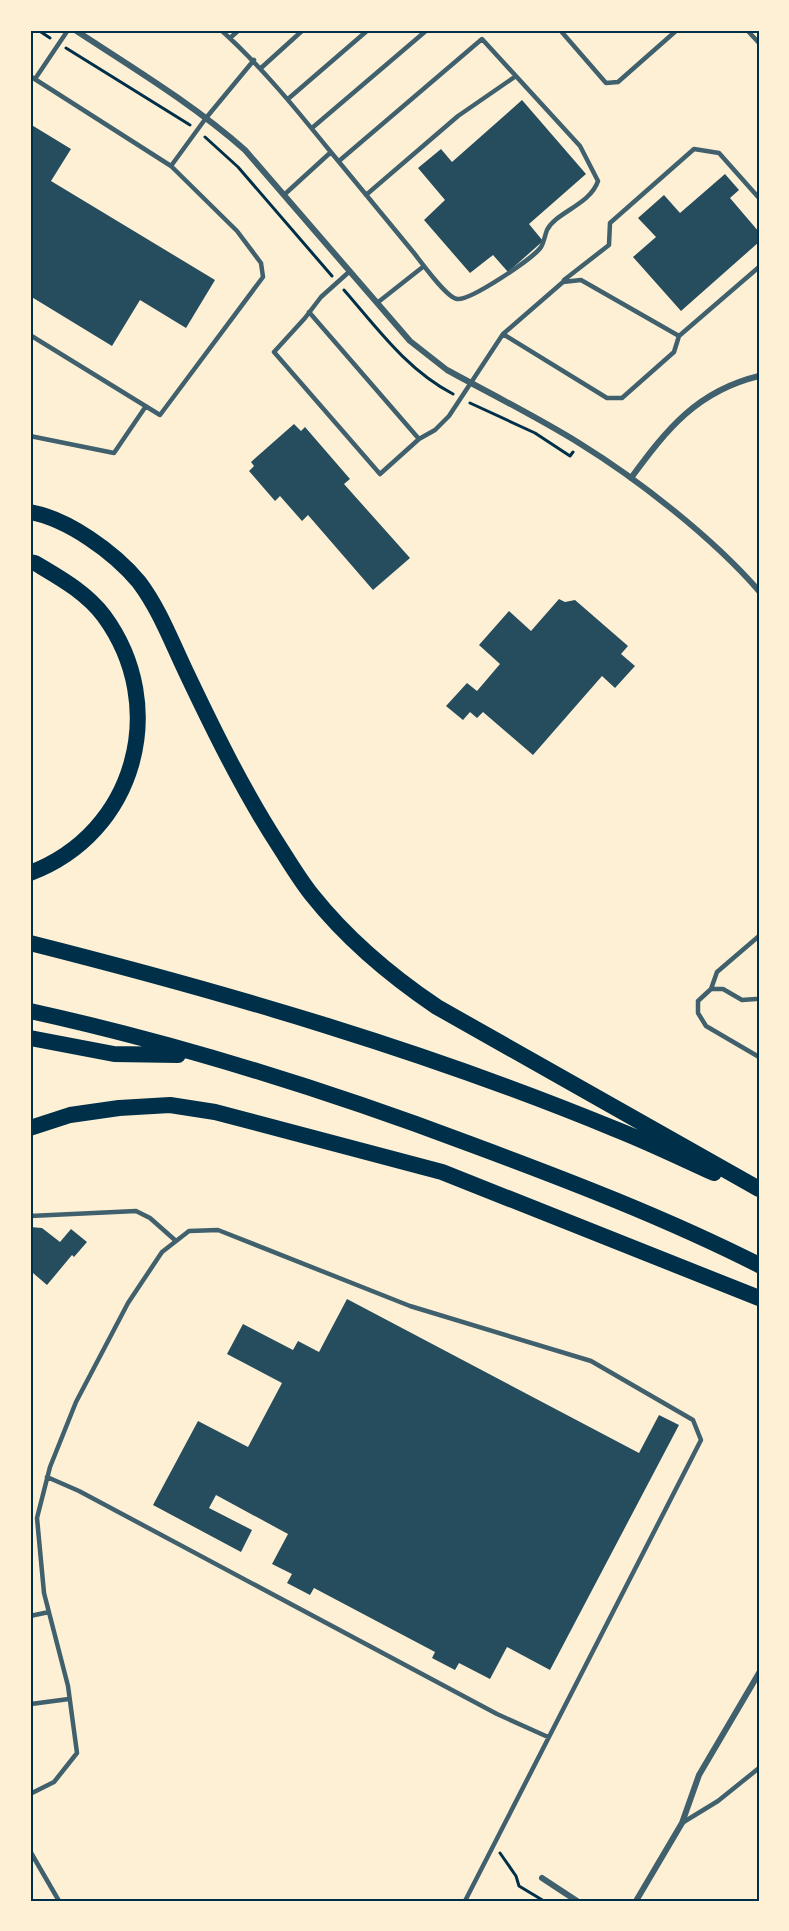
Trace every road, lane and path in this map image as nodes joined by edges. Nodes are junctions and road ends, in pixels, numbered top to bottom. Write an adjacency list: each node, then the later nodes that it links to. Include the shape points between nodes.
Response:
1 (38, 30): 15 (path)
2 (68, 30): 15 (lane)
3 (75, 30): 12 (street)
4 (221, 30): 13 (lane)
5 (239, 30): 13 (lane)
6 (303, 30): 17 (lane)
7 (368, 30): 20 (lane)
8 (428, 30): 22 (lane)
9 (560, 30): 10 (lane, via 606,83 618,82)
10 (677, 30)
11 (747, 30): 14 (lane)
12 (84, 33): 21 (street)
13 (230, 38): 16 (lane)
14 (759, 43)
15 (58, 44): 19 (lane); 23 (path)
16 (254, 60): 17 (lane); 21 (lane)
17 (261, 68): 20 (lane)
18 (516, 76): 25 (lane, via 482,39); 28 (lane, via 458,116); 30 (lane, via 580,146 598,181 595,191 548,228 541,248 506,276 468,297 457,299 449,294)
19 (32, 77): 26 (lane)
20 (288, 99): 22 (lane)
21 (206, 118): 23 (lane); 27 (street, via 245,150)
22 (312, 128): 24 (lane)
23 (197, 130): 26 (lane); 33 (path, via 238,167)
24 (331, 152): 25 (lane); 27 (lane)
25 (339, 162): 28 (lane)
26 (171, 166): 43 (lane, via 237,231 261,262 262,277 160,415)
27 (285, 194): 32 (street)
28 (366, 195): 30 (lane)
29 (759, 198): 34 (lane, via 719,153 694,149 610,224 609,245)
30 (424, 266): 35 (lane)
31 (759, 267): 39 (lane)
32 (350, 271): 33 (lane); 35 (street)
33 (337, 282): 36 (lane); 42 (path, via 412,366)
34 (562, 282): 37 (lane); 39 (lane, via 581,280)
35 (377, 303): 41 (street, via 428,357)
36 (309, 312): 45 (lane); 45 (lane, via 273,352 380,474)
37 (503, 334): 39 (lane, via 607,398 622,398 674,352); 41 (lane)
38 (30, 335): 43 (lane)
39 (679, 336)
40 (759, 376): 47 (street, via 723,387 677,420)
41 (471, 383): 42 (lane); 46 (street)
42 (461, 399): 45 (lane, via 435,430); 46 (path, via 535,433 570,456)
43 (146, 406): 44 (lane, via 114,453)
44 (30, 436)
45 (419, 439)
46 (580, 443): 47 (street)
47 (631, 478): 50 (street, via 693,528)
48 (30, 512): 61 (highway, via 44,514 72,528 116,559 139,582 167,628 247,794 278,845 313,895 400,982 437,1007)
49 (30, 562): 51 (highway, via 72,585 102,613 116,634 134,679 138,726 130,773 104,819 68,854)
50 (759, 591)
51 (30, 873)
52 (759, 936): 54 (lane, via 717,972)
53 (30, 943): 62 (highway, via 157,975 383,1044 616,1129)
54 (711, 989): 55 (lane, via 723,989 742,1000); 59 (lane, via 698,1001 698,1012 706,1026)
55 (758, 999)
56 (30, 1011): 58 (highway)
57 (30, 1038): 58 (highway, via 114,1054)
58 (206, 1056): 65 (highway, via 341,1097 515,1161)
59 (759, 1057)
60 (30, 1128): 66 (highway, via 70,1115 119,1108 170,1105 215,1112 442,1172)
61 (759, 1189)
62 (759, 1193)
63 (30, 1216): 64 (lane, via 136,1211)
64 (176, 1241): 67 (lane, via 162,1252 128,1303 76,1402); 73 (lane, via 189,1231 218,1230 410,1306 591,1361 693,1420 701,1440)
65 (759, 1265)
66 (759, 1298)
67 (47, 1477): 68 (lane, via 37,1518); 73 (lane, via 497,1714)
68 (49, 1612): 69 (lane); 71 (lane)
69 (30, 1616)
70 (759, 1673): 76 (street, via 699,1775)
71 (69, 1699): 72 (lane); 75 (lane, via 77,1753 54,1782)
72 (30, 1702)
73 (548, 1737): 77 (lane)
74 (759, 1768): 76 (lane, via 718,1801)
75 (30, 1794)
76 (682, 1823): 84 (street)
77 (494, 1847): 81 (lane); 82 (path, via 504,1857 519,1886)
78 (30, 1851): 80 (lane)
79 (542, 1878): 83 (street)
80 (59, 1901)
81 (465, 1901)
82 (544, 1901)
83 (578, 1901)
84 (636, 1901)

